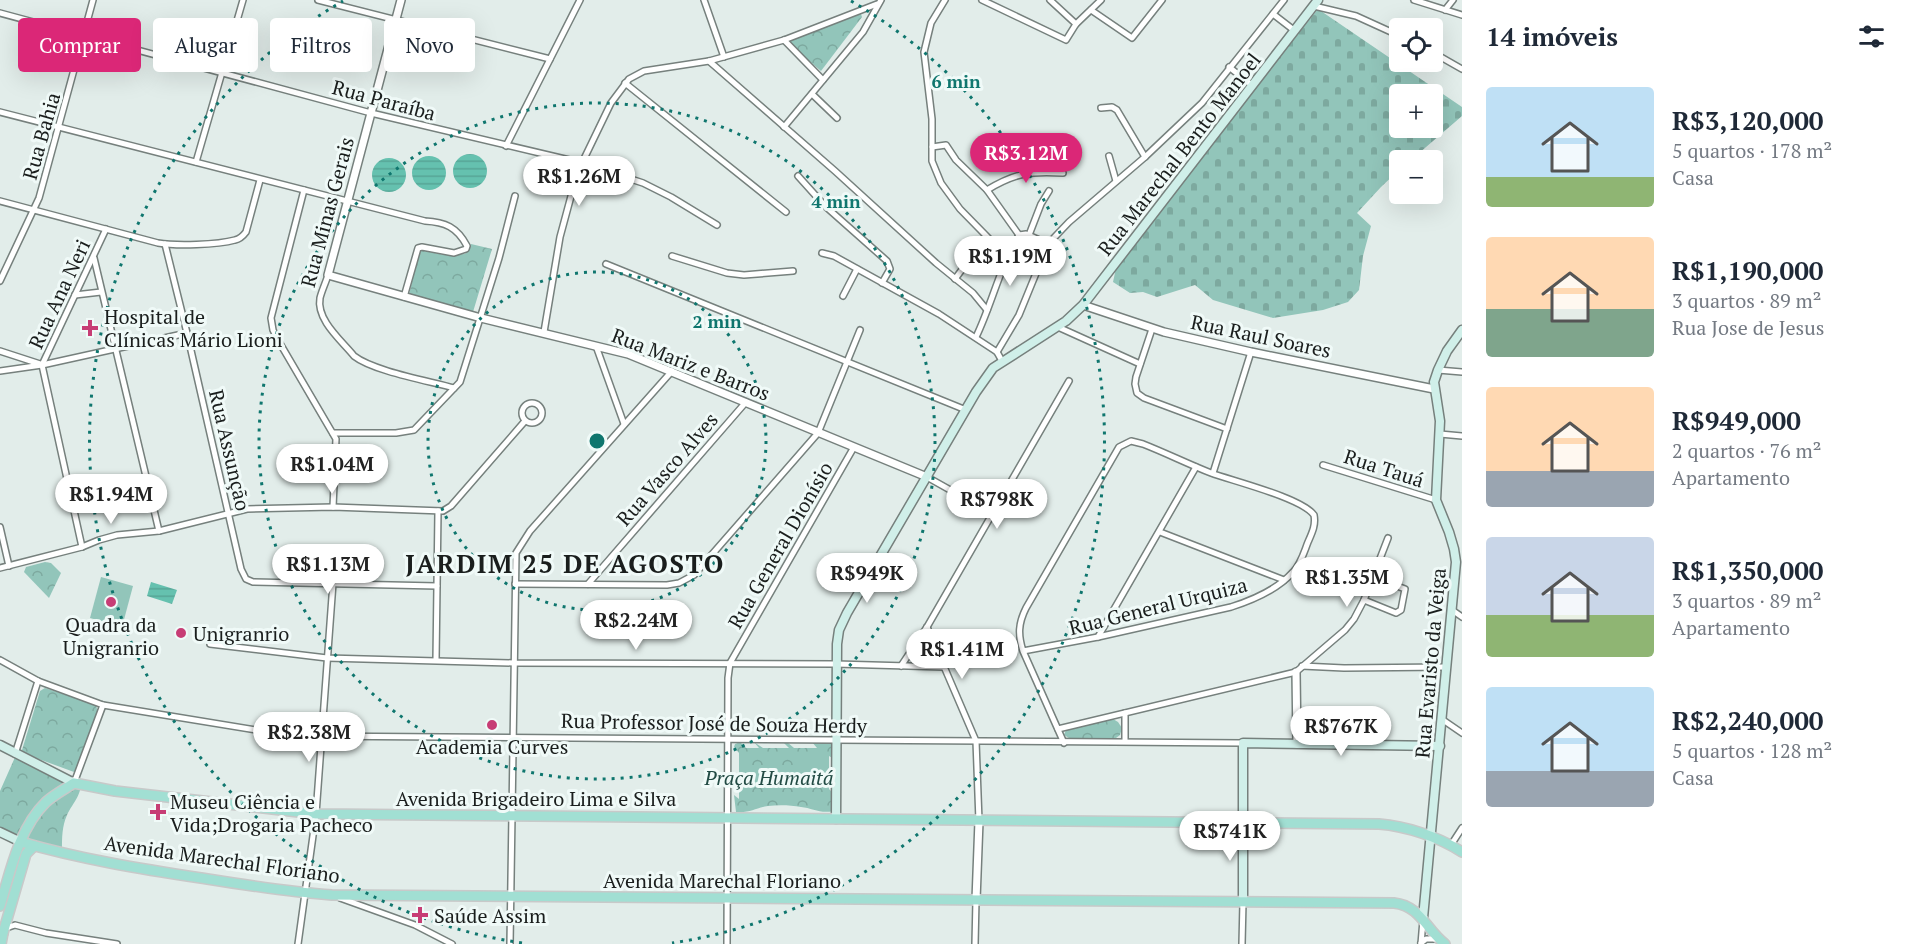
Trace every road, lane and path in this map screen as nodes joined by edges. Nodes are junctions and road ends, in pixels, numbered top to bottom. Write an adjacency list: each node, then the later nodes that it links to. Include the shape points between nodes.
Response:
1 (93, 0): 23 (street, Rua Bahia)
2 (243, 0): 24 (street)
3 (318, 0): 25 (street)
4 (401, 0): 26 (street, Rua Minas Gerais)
5 (580, 0): 34 (street)
6 (704, 0): 32 (street)
7 (945, 0): 52 (street, via 931,23 924,52)
8 (982, 0): 27 (street, via 1066,40)
9 (1050, 0): 27 (street)
10 (1099, 0): 17 (street)
11 (1162, 0): 17 (street, via 1132,38)
12 (1284, 0): 20 (street)
13 (1414, 0): 18 (street)
14 (1453, 0): 18 (street)
15 (879, 2): 31 (street); 41 (street, via 863,32)
16 (1316, 3): 28 (main road, Rua Marechal Bento Manoel); 29 (street)
17 (1091, 10): 27 (street)
18 (1445, 10): 21 (street)
19 (0, 13): 22 (street, Rua Paraíba)
20 (1273, 14): 28 (street); 37 (street)
21 (1462, 15)
22 (19, 18)
23 (88, 18)
24 (238, 18)
25 (385, 18)
26 (397, 18)
27 (1076, 24)
28 (1295, 31): 43 (main road, Rua Marechal Bento Manoel)
29 (1389, 31)
30 (475, 40): 34 (street)
31 (784, 40): 32 (street); 41 (street)
32 (724, 57): 35 (street)
33 (1443, 58): 38 (street)
34 (550, 59): 51 (street)
35 (709, 61): 42 (street, via 644,71); 50 (street)
36 (384, 65): 47 (street, Rua Minas Gerais)
37 (1229, 68): 43 (street); 54 (street, via 1202,103)
38 (1462, 69)
39 (74, 72): 49 (street, Rua Bahia)
40 (224, 72): 47 (street, Rua Paraíba); 55 (street)
41 (823, 80): 44 (street)
42 (625, 83): 56 (street); 68 (street)
43 (1253, 86): 91 (main road, Rua Marechal Bento Manoel)
44 (812, 94): 48 (street); 50 (street)
45 (1101, 108): 54 (street, via 1117,110)
46 (0, 112): 49 (street)
47 (371, 113): 51 (street, Rua Paraíba); 66 (street, Rua Minas Gerais)
48 (837, 118)
49 (59, 127): 55 (street); 67 (street, Rua Bahia)
50 (784, 127): 84 (street)
51 (506, 146): 56 (street, Rua Paraíba)
52 (932, 147): 62 (street, via 946,145); 73 (street, via 932,161 941,183)
53 (1109, 156): 60 (street)
54 (1145, 157): 60 (street)
55 (196, 162): 59 (street)
56 (582, 163): 69 (street, Rua Paraíba, via 643,183); 98 (street, via 562,224)
57 (1063, 173): 62 (street, via 1019,174)
58 (798, 176): 86 (street, via 890,265)
59 (260, 180): 61 (street); 74 (street, via 246,232 240,238)
60 (1116, 181): 75 (street)
61 (304, 190): 66 (street); 122 (street, via 272,324)
62 (987, 190): 71 (street)
63 (1049, 191): 72 (street)
64 (515, 196): 93 (street)
65 (0, 201): 67 (street)
66 (348, 201): 83 (street, Rua Minas Gerais); 90 (street, via 445,223 466,243 466,249 457,253 418,248)
67 (35, 210): 70 (street); 85 (street, Rua Bahia)
68 (786, 212)
69 (717, 225)
70 (106, 229): 74 (street); 78 (street, Rua Ana Neri)
71 (1019, 235): 72 (street); 79 (street)
72 (1029, 235): 75 (street)
73 (986, 237): 79 (street); 84 (street)
74 (165, 244): 99 (street, Rua Assunção)
75 (1048, 244): 104 (street, via 1018,315)
76 (822, 253): 81 (street)
77 (672, 256): 82 (street, via 727,273)
78 (93, 257): 87 (street); 88 (street, Rua Ana Neri)
79 (1007, 257): 92 (street)
80 (606, 264): 106 (street)
81 (857, 269): 86 (street); 89 (street)
82 (793, 271)
83 (328, 275): 90 (street, Rua Mariz e Barros); 115 (street, Rua Minas Gerais, via 320,299 321,312 354,356 378,367)
84 (955, 279): 92 (street)
85 (0, 281)
86 (882, 283): 100 (street)
87 (101, 292): 88 (street); 102 (street)
88 (75, 296): 109 (street, Rua Ana Neri)
89 (843, 296)
90 (404, 297): 93 (street, Rua Mariz e Barros)
91 (1083, 305): 94 (main road, Rua Marechal Bento Manoel); 95 (street, Rua Raul Soares)
92 (987, 310): 100 (street)
93 (481, 318): 98 (street, Rua Mariz e Barros); 115 (street, via 463,377)
94 (1058, 327): 107 (main road, Rua Marechal Bento Manoel); 108 (street)
95 (1152, 329): 105 (street, Rua Raul Soares); 108 (street)
96 (860, 330): 106 (street)
97 (1462, 330): 110 (main road)
98 (544, 332): 101 (street, Rua Mariz e Barros)
99 (188, 333): 102 (street); 134 (street, Rua Assunção)
100 (976, 337): 104 (street)
101 (596, 346): 112 (street, Rua Mariz e Barros); 120 (street)
102 (114, 348): 109 (street); 137 (street)
103 (0, 351): 109 (street)
104 (997, 352): 107 (street)
105 (1251, 352): 116 (street, Rua Raul Soares); 121 (street)
106 (847, 361): 118 (street); 123 (street)
107 (1002, 361): 118 (main road, Rua Marechal Bento Manoel, via 990,371)
108 (1140, 364): 121 (street, via 1135,384 1139,396)
109 (42, 365): 111 (street); 140 (street, Rua Ana Neri)
110 (1438, 370): 113 (street); 116 (main road)
111 (0, 371)
112 (672, 371): 117 (street, Rua Mariz e Barros); 120 (street)
113 (1462, 372)
114 (1069, 381): 135 (street)
115 (454, 388): 122 (street, via 414,430)
116 (1434, 389): 124 (main road, Rua Evaristo da Veiga)
117 (746, 402): 123 (street, Rua Mariz e Barros); 147 (street, Rua Vasco Alves)
118 (966, 410): 130 (main road, Rua Marechal Bento Manoel)
119 (525, 421): 119 (street, via 540,420 543,412 538,404 525,405 521,412); 133 (street, via 451,506)
120 (624, 424): 146 (street, via 522,542 516,553)
121 (1227, 429): 129 (street)
122 (333, 432): 132 (street)
123 (818, 433): 126 (street, Rua Mariz e Barros); 147 (street, via 686,580 667,585)
124 (1440, 434): 125 (street); 131 (main road, Rua Evaristo da Veiga)
125 (1462, 436)
126 (854, 447): 130 (street, Rua Mariz e Barros); 160 (street, Rua General Dionísio)
127 (1323, 465): 131 (street, Rua Tauá)
128 (1196, 467): 129 (street, Rua General Urquiza); 138 (street); 155 (street, Rua General Urquiza, via 1143,444 1131,441 1119,447 1021,619 1019,639)
129 (1213, 473): 144 (street, Rua General Urquiza, via 1293,502 1314,515 1314,527 1301,560)
130 (927, 477): 135 (street, Rua Mariz e Barros); 161 (main road, Rua Marechal Bento Manoel, via 842,622)
131 (1436, 500): 150 (main road, Rua Evaristo da Veiga, via 1456,562)
132 (333, 507): 133 (street); 134 (street)
133 (438, 511): 148 (street)
134 (229, 513): 137 (street); 145 (street, Rua Assunção, via 242,569 249,581)
135 (993, 514): 152 (street)
136 (0, 527): 141 (street)
137 (159, 531): 140 (street, via 117,535)
138 (1160, 532): 144 (street); 153 (street)
139 (1388, 537): 143 (street)
140 (82, 548): 141 (street)
141 (9, 566): 142 (street)
142 (0, 568)
143 (1373, 577): 149 (street); 149 (street, via 1405,589 1401,610 1396,613)
144 (1284, 580): 153 (street, Rua General Urquiza, via 1266,593 1232,607)
145 (333, 583): 148 (street, Rua Assunção); 156 (street)
146 (515, 584): 147 (street); 159 (street)
147 (588, 584)
148 (437, 586): 158 (street)
149 (1364, 600): 165 (street, via 1345,630)
150 (1452, 610): 151 (street); 164 (main road, Rua Evaristo da Veiga)
151 (1462, 615)
152 (927, 627): 162 (street); 163 (street)
153 (1098, 637): 155 (street, Rua General Urquiza)
154 (210, 644): 156 (street)
155 (1023, 651): 170 (street)
156 (327, 658): 158 (street); 172 (street)
157 (0, 660): 166 (street, Rua Professor José de Souza Herdy)
158 (436, 660): 159 (street)
159 (514, 663): 160 (street); 173 (street)
160 (730, 663): 161 (street); 174 (street, Rua General Dionísio)
161 (836, 664): 162 (street); 175 (main road, Rua Marechal Bento Manoel)
162 (902, 666): 163 (street)
163 (944, 667): 176 (street)
164 (1446, 667): 165 (street); 169 (main road, Rua Evaristo da Veiga)
165 (1299, 669): 168 (street); 180 (street)
166 (38, 681): 167 (street, Rua Professor José de Souza Herdy); 183 (street)
167 (103, 705): 172 (street, Rua Professor José de Souza Herdy); 184 (street)
168 (1125, 713): 170 (street); 177 (street)
169 (1443, 720): 171 (street); 182 (main road, Rua Evaristo da Veiga)
170 (1058, 729): 178 (street)
171 (1462, 733)
172 (323, 737): 173 (street, Rua Professor José de Souza Herdy); 185 (street)
173 (514, 737): 174 (street, Rua Professor José de Souza Herdy); 186 (street)
174 (728, 739): 175 (street, Rua Professor José de Souza Herdy); 187 (street, Rua General Dionísio)
175 (836, 740): 176 (street, Rua Professor José de Souza Herdy); 188 (main road, Rua Marechal Bento Manoel)
176 (976, 741): 178 (street, Rua Professor José de Souza Herdy); 189 (street)
177 (1125, 741): 178 (street, Rua Professor José de Souza Herdy); 179 (street, Rua Professor José de Souza Herdy)
178 (1064, 742)
179 (1243, 743): 180 (main road, Rua Professor José de Souza Herdy); 190 (main road)
180 (1297, 744): 182 (main road, Rua Professor José de Souza Herdy)
181 (0, 745): 183 (main road)
182 (1440, 746): 193 (main road, Rua Evaristo da Veiga)
183 (15, 754): 184 (main road)
184 (74, 783): 185 (main road, Avenida Brigadeiro Lima e Silva); 194 (main road, via 45,803)
185 (316, 814): 186 (main road, Avenida Brigadeiro Lima e Silva); 198 (street)
186 (513, 816): 187 (main road, Avenida Brigadeiro Lima e Silva); 200 (street)
187 (728, 818): 188 (main road, Avenida Brigadeiro Lima e Silva); 201 (street, Rua General Dionísio)
188 (836, 819): 189 (main road, Avenida Brigadeiro Lima e Silva)
189 (979, 821): 190 (main road, Avenida Brigadeiro Lima e Silva); 202 (street)
190 (1244, 823): 193 (main road, Avenida Brigadeiro Lima e Silva, via 1378,824); 203 (main road)
191 (1462, 828): 195 (street)
192 (0, 832): 194 (main road)
193 (1431, 837): 195 (main road, Avenida Brigadeiro Lima e Silva); 205 (main road, Rua Evaristo da Veiga)
194 (21, 842): 196 (main road, Avenida Marechal Floriano); 204 (main road)
195 (1451, 845): 197 (main road, Avenida Brigadeiro Lima e Silva)
196 (34, 846): 198 (main road, Avenida Marechal Floriano, via 145,869); 206 (main road, via 26,854)
197 (1462, 852)
198 (305, 893): 199 (main road, Avenida Marechal Floriano); 211 (street)
199 (332, 895): 200 (main road, Avenida Marechal Floriano); 212 (street, via 415,925)
200 (511, 897): 201 (main road, Avenida Marechal Floriano); 213 (street)
201 (728, 898): 202 (main road, Avenida Marechal Floriano); 214 (street, Rua General Dionísio)
202 (976, 900): 203 (main road, Avenida Marechal Floriano); 215 (street)
203 (1243, 902): 205 (main road, Avenida Marechal Floriano, via 1402,904); 216 (street)
204 (0, 906)
205 (1423, 918): 207 (main road); 208 (street, Rua Evaristo da Veiga)
206 (4, 931): 209 (main road, bridge); 210 (street, via 15,925)
207 (1442, 942): 208 (street, Rua Evaristo da Veiga, via 1426,939)
208 (1421, 943)
209 (1, 944)
210 (117, 944)
211 (298, 944)
212 (452, 944)
213 (510, 944)
214 (727, 944)
215 (975, 944)
216 (1242, 944)

